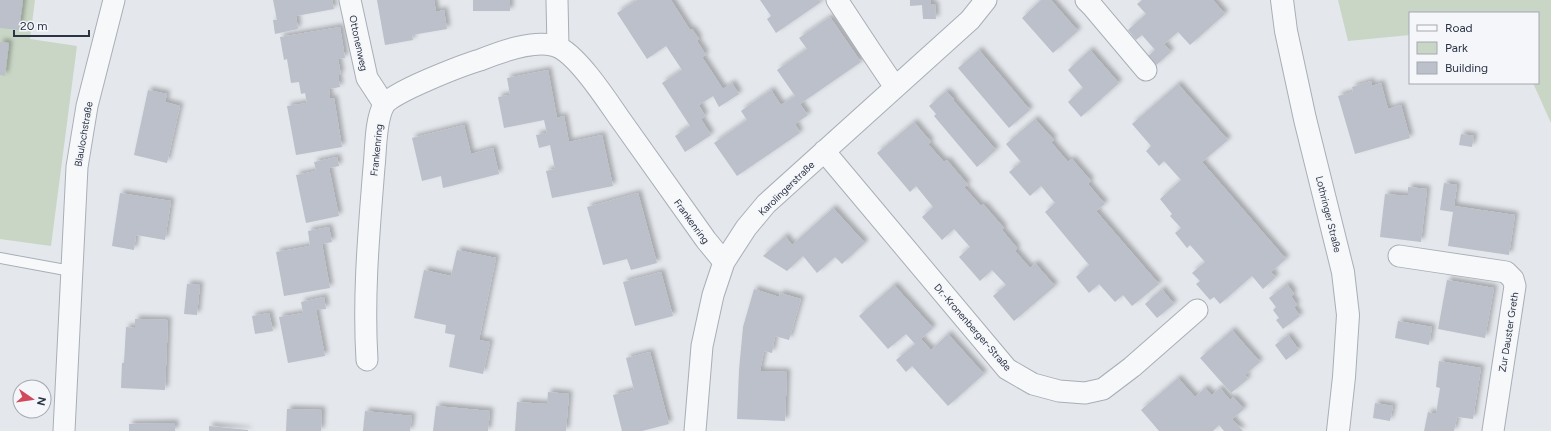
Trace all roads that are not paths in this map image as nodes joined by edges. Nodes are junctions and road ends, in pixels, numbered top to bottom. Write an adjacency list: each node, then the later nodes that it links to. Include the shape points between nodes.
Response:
1 (114, 0): 16 (street, Blaulochstraße, via 87,106 77,167)
2 (350, 0): 11 (street, Ottonenweg, via 367,78)
3 (557, 0): 8 (street)
4 (837, 0): 10 (street)
5 (986, 0): 10 (street, Karolingerstraße, via 970,20)
6 (1086, 0): 9 (street)
7 (1282, 0): 19 (street, Lothringer Straße, via 1304,119 1344,272 1348,315)
8 (558, 47): 11 (street, via 536,44 505,51 463,65 401,93); 15 (street, Frankenring, via 572,58 599,90)
9 (1146, 70)
10 (896, 87): 12 (street, Karolingerstraße)
11 (384, 104): 18 (street, Frankenring, via 378,125 368,243 365,324)
12 (824, 151): 15 (street, Karolingerstraße, via 766,204 746,228); 17 (street, Dr.-Kronenberger-Straße, via 1007,369 1034,384 1059,391 1085,393 1104,389)
13 (1399, 256): 24 (street, Zur Dauster Greth, via 1506,272 1513,278 1515,286)
14 (0, 258): 16 (lane)
15 (724, 262): 21 (street, Karolingerstraße, via 702,346)
16 (71, 271): 20 (street, Blaulochstraße)
17 (1197, 310)
18 (367, 360)
19 (1342, 393): 22 (street); 23 (street, Lothringer Straße)
20 (64, 431)
21 (695, 431)
22 (1327, 431)
23 (1338, 431)
24 (1493, 431)

